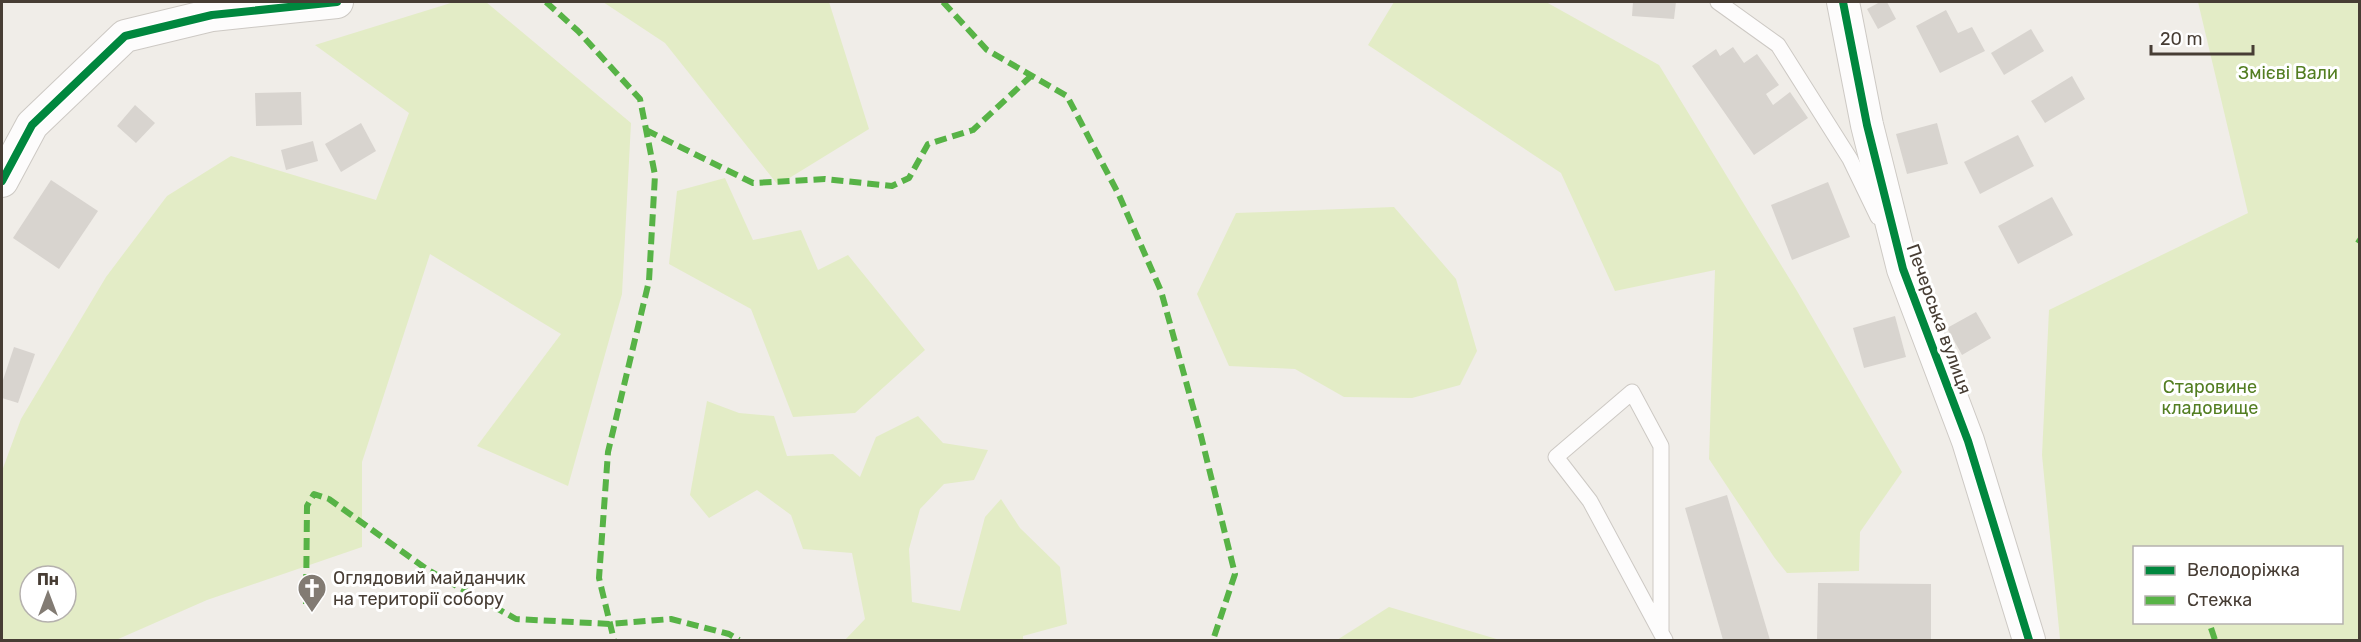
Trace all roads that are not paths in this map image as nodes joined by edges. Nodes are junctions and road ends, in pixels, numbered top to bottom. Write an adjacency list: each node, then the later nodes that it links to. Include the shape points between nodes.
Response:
1 (337, 2): 4 (street, via 212,15 125,36 32,125)
2 (1718, 2): 5 (lane, via 1778,45 1850,159)
3 (1843, 2): 5 (street, Печерська вулиця, via 1867,125)
4 (2, 181)
5 (1902, 269): 7 (street, Печерська вулиця, via 1968,441)
6 (1663, 637): 6 (lane, via 1590,501 1556,457 1632,392 1661,446)
7 (2029, 640)

